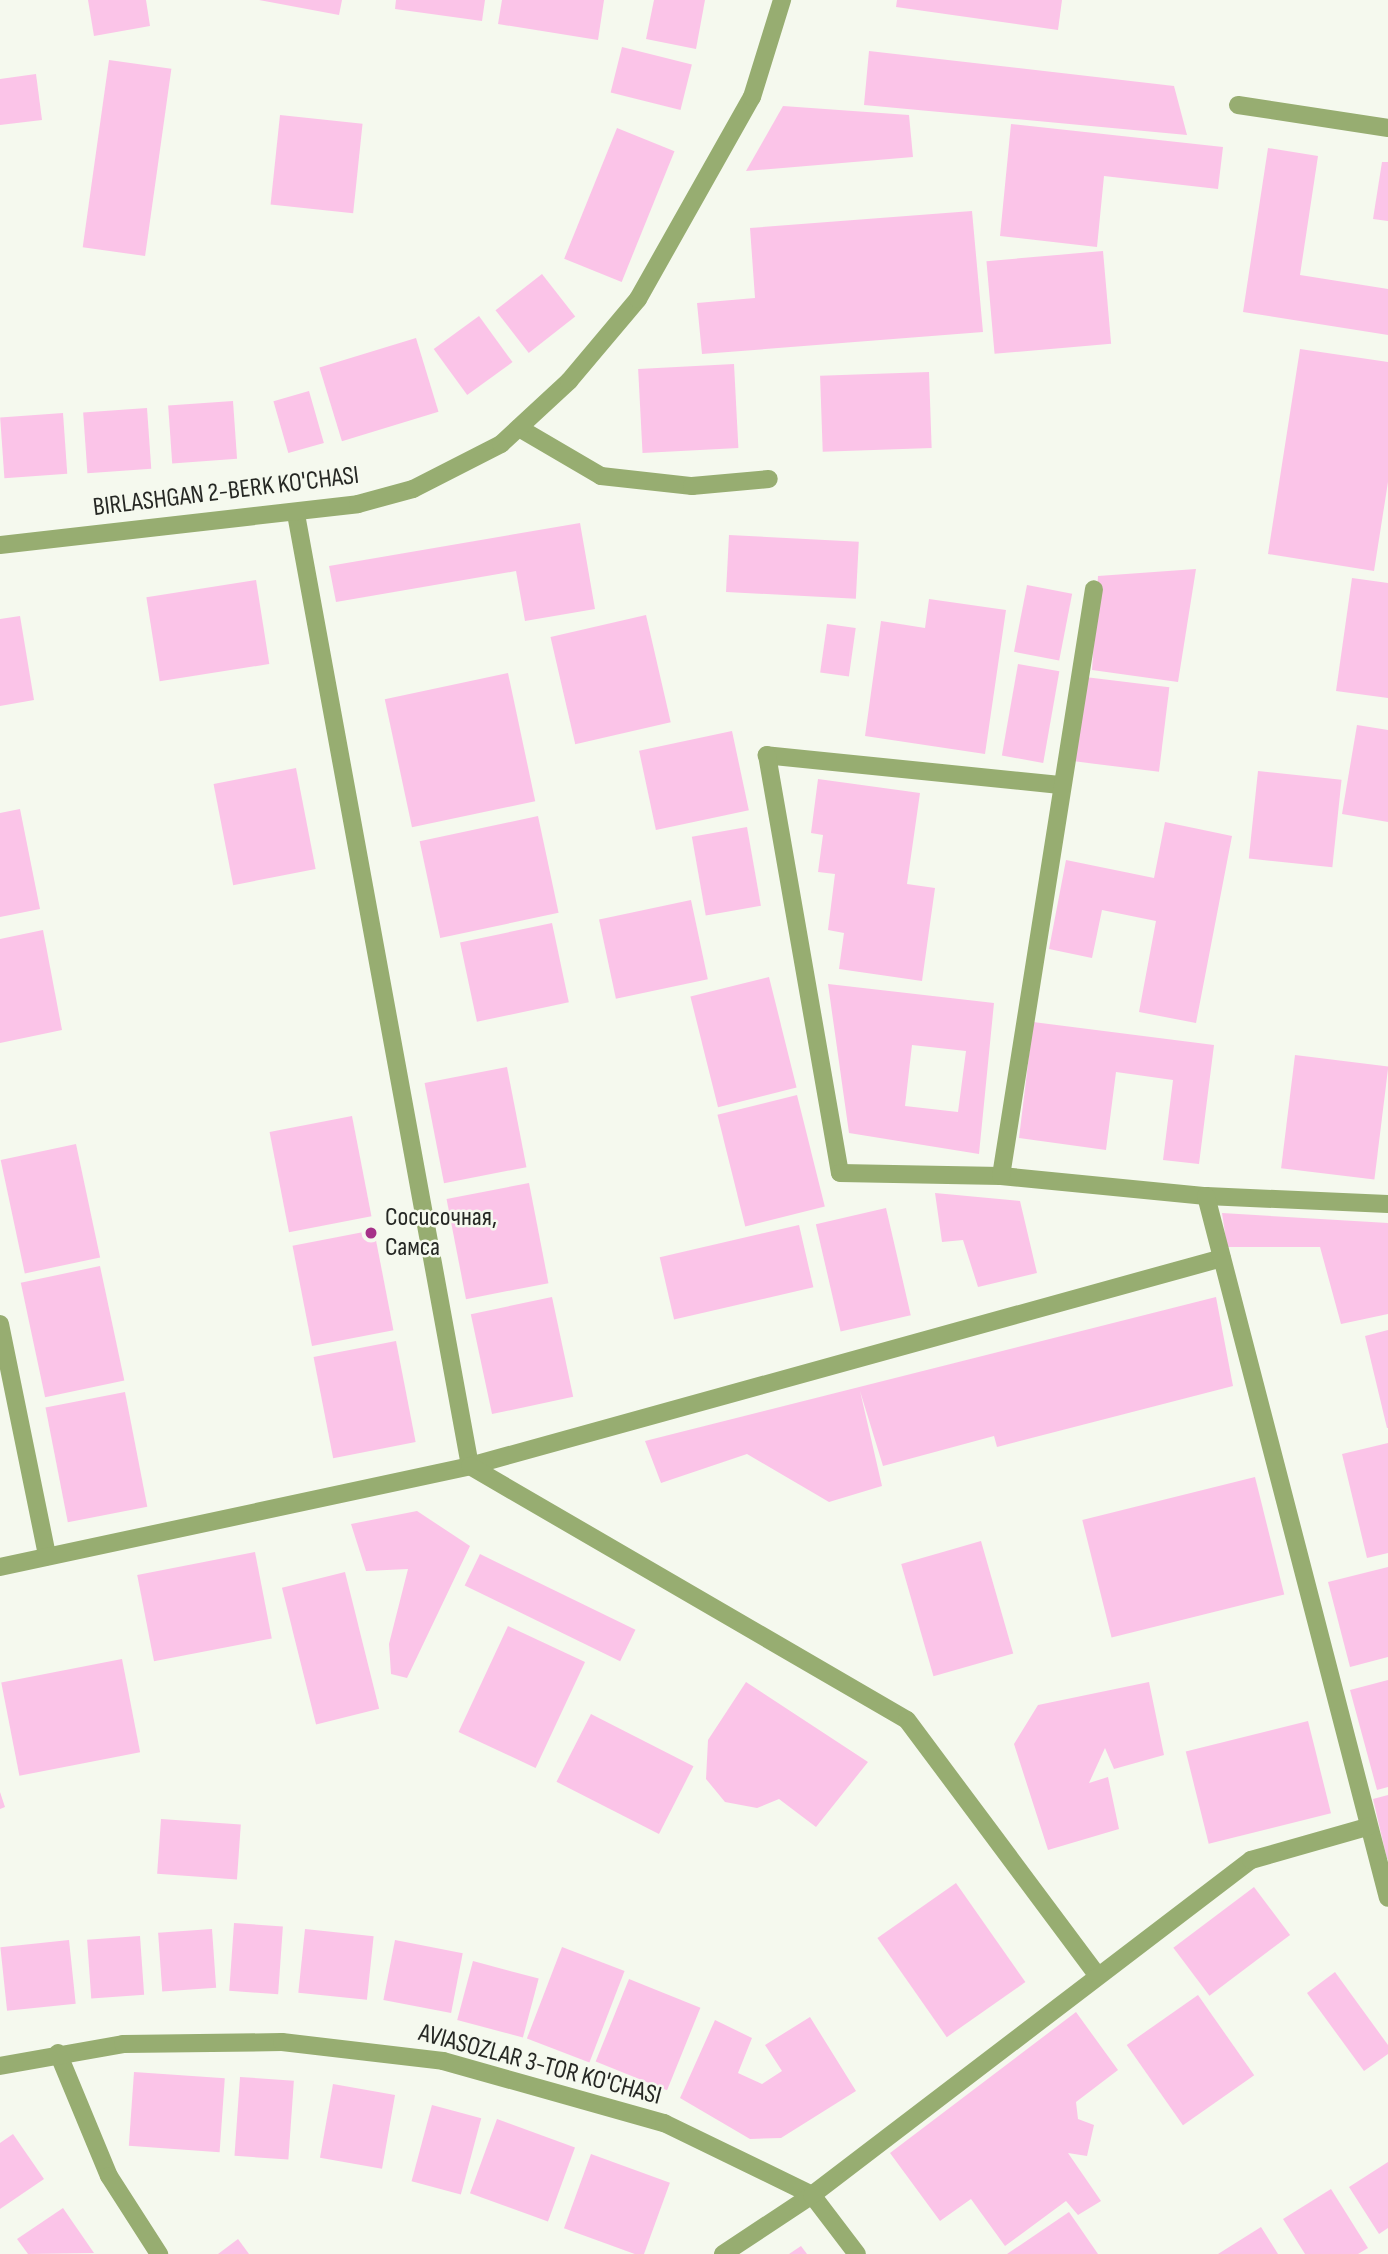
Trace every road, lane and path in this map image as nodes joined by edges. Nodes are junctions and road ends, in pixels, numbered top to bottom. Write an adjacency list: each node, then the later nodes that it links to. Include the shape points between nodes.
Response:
1 (782, 0): 4 (street, BIRLASHGAN 2-BERK KO'CHASI, via 752,97 651,277 569,381)
2 (1238, 105): 3 (street)
3 (1388, 128)
4 (519, 428): 5 (street, via 601,476 692,486); 6 (street, BIRLASHGAN 2-BERK KO'CHASI, via 461,467 413,489 358,505)
5 (769, 479)
6 (296, 514): 7 (street, BIRLASHGAN 2-BERK KO'CHASI); 15 (street)
7 (0, 545)
8 (1094, 589): 9 (street)
9 (1060, 785): 10 (street); 10 (street, via 767,755 840,1173)
10 (1001, 1176): 11 (street)
11 (1206, 1196): 12 (street); 13 (street)
12 (1388, 1205)
13 (1222, 1258): 15 (street); 18 (street)
14 (0, 1324): 16 (street)
15 (470, 1466): 16 (street); 20 (street, via 907,1720)
16 (47, 1556): 17 (street)
17 (0, 1567)
18 (1367, 1827): 19 (street); 20 (street, via 1251,1860)
19 (1388, 1898)
20 (1096, 1974): 23 (street)
21 (58, 2053): 22 (street, AVIASOZLAR 3-TOR KO'CHASI); 23 (street, AVIASOZLAR 3-TOR KO'CHASI, via 123,2044 282,2042 443,2061 664,2123); 24 (street, via 108,2176)
22 (0, 2066)
23 (812, 2195): 25 (street); 26 (street, AVIASOZLAR 3-TOR KO'CHASI)
24 (159, 2254)
25 (723, 2254)
26 (857, 2254)

